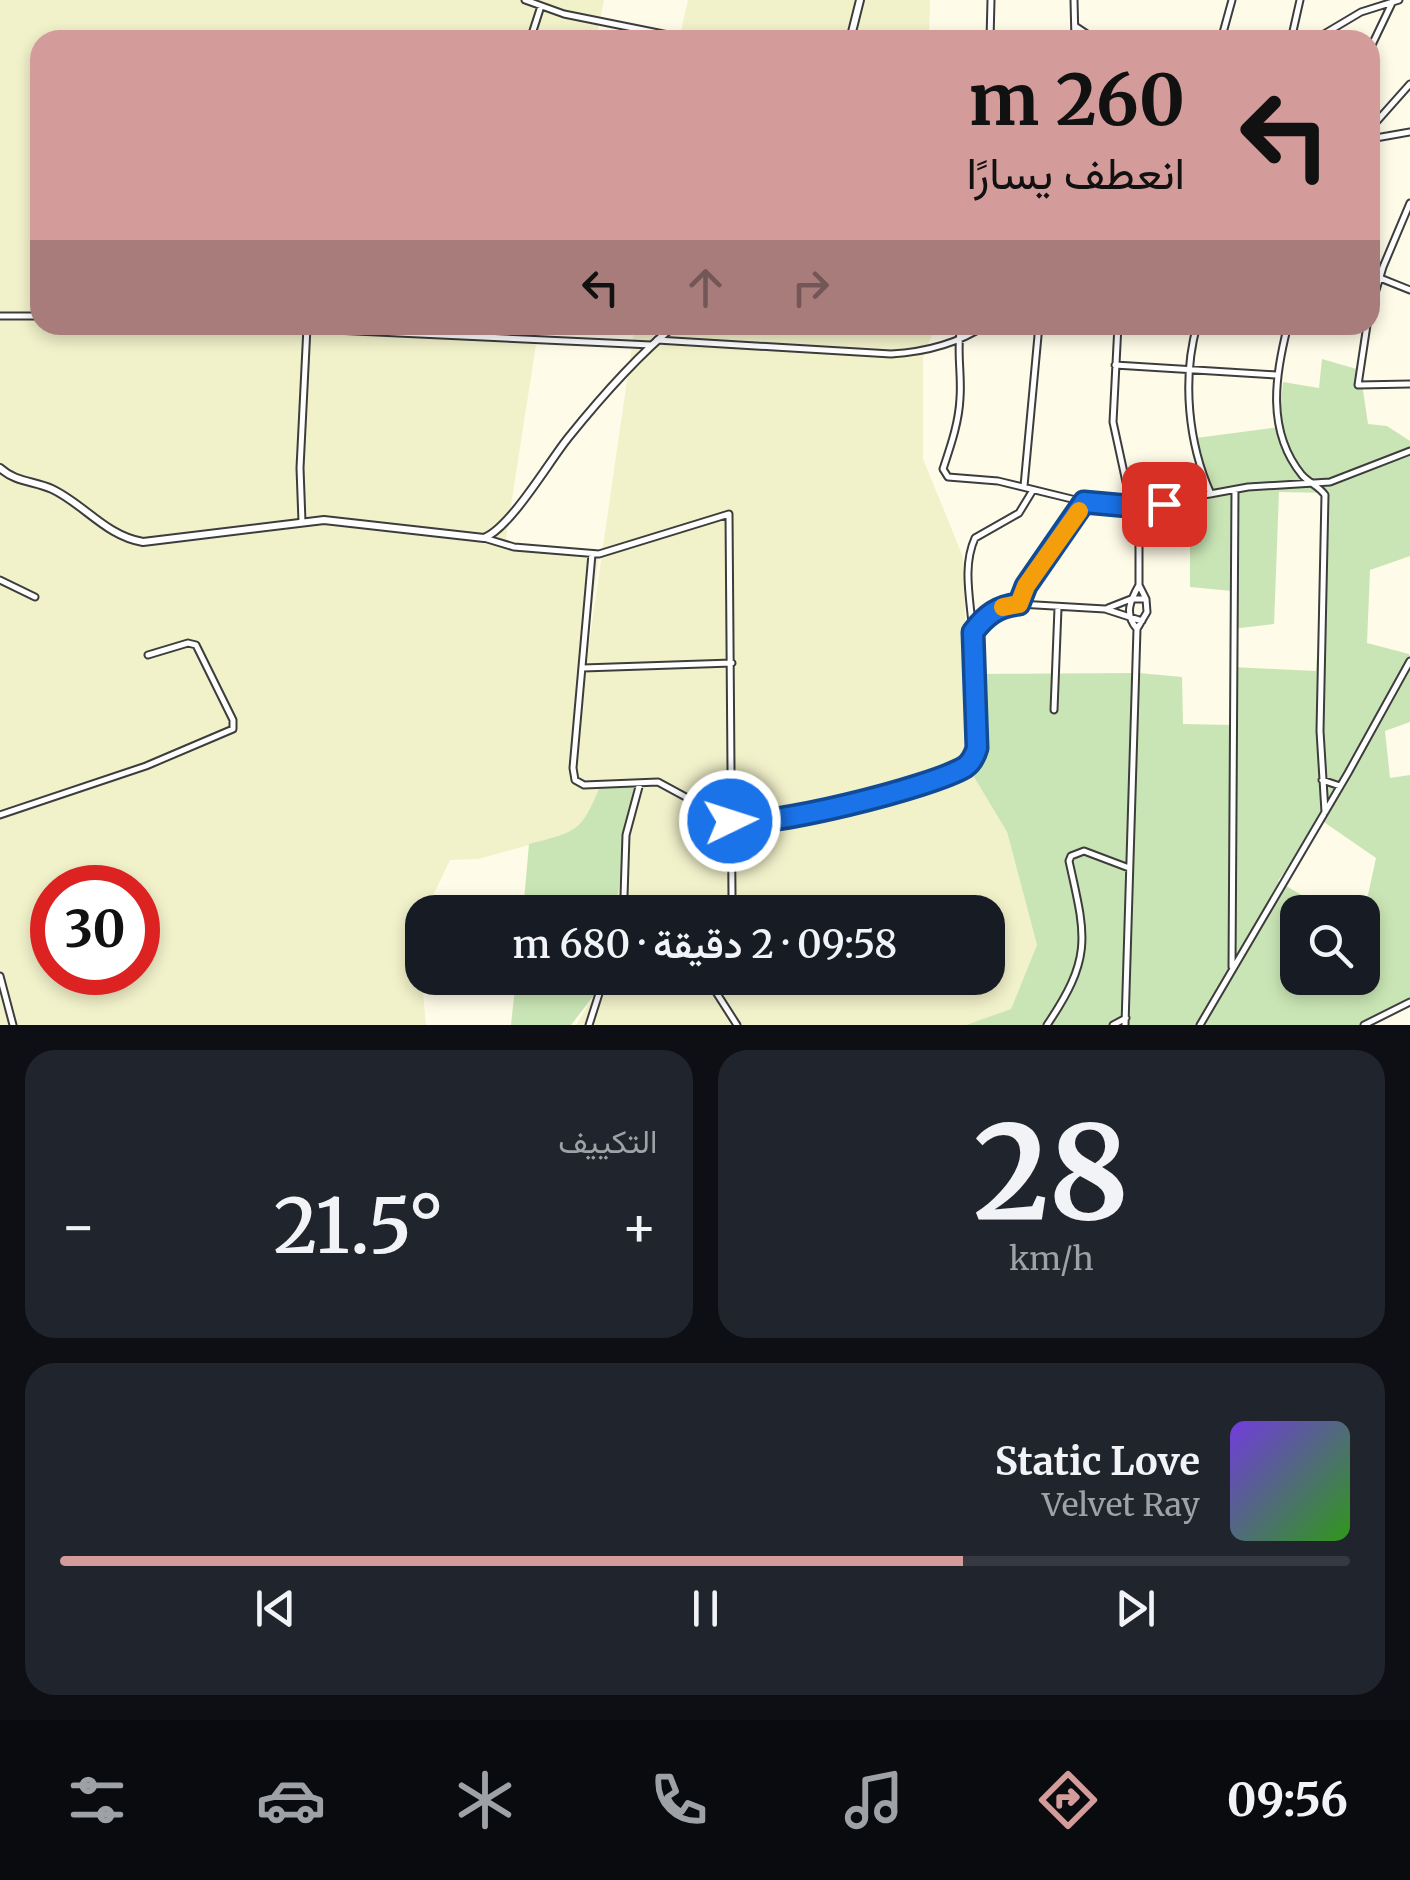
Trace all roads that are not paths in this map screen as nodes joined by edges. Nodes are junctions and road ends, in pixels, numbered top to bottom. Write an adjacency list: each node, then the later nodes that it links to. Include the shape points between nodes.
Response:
1 (525, 0): 8 (street)
2 (860, 0): 12 (street)
3 (991, 0): 13 (street)
4 (1074, 0): 9 (street)
5 (1232, 0): 16 (street)
6 (1300, 0): 17 (street)
7 (1396, 1): 18 (street); 19 (street)
8 (541, 6): 10 (street); 11 (street)
9 (1075, 26): 14 (street); 15 (street)
10 (533, 30)
11 (643, 30)
12 (852, 30)
13 (990, 30)
14 (1075, 30)
15 (1081, 30)
16 (1223, 30)
17 (1293, 30)
18 (1331, 30)
19 (1380, 31)
20 (1410, 84): 21 (street)
21 (1380, 118)
22 (1410, 132): 23 (street)
23 (1380, 137)
24 (1410, 203): 25 (street)
25 (1380, 277): 26 (street)
26 (1410, 290)
27 (0, 316): 28 (street)
28 (30, 316)
29 (307, 335): 54 (street)
30 (492, 335): 40 (street)
31 (663, 335): 40 (street)
32 (959, 335): 39 (street)
33 (968, 335): 39 (street)
34 (1038, 335): 48 (street)
35 (1117, 335): 41 (street)
36 (1195, 335): 42 (street)
37 (1286, 335): 43 (street)
38 (1365, 335): 44 (street, via 1358,385)
39 (958, 341): 40 (street, via 892,354); 48 (street, via 960,395 945,475)
40 (654, 342): 55 (street, via 504,524)
41 (1115, 364): 42 (street); 53 (street, via 1114,430)
42 (1188, 369): 43 (street); 51 (street, via 1196,451)
43 (1277, 376): 47 (street, via 1278,425)
44 (1410, 384)
45 (1410, 450): 47 (street, via 1348,476)
46 (0, 468): 54 (street, via 54,490 142,542)
47 (1310, 483): 50 (street); 74 (street, via 1325,495)
48 (1024, 486): 49 (street)
49 (1033, 490): 52 (street); 68 (street, via 1020,513 972,542)
50 (1236, 490): 51 (street); 83 (street)
51 (1210, 494): 53 (street)
52 (1084, 502): 53 (street); 62 (street)
53 (1135, 507): 58 (street)
54 (302, 522): 55 (street)
55 (484, 538): 56 (street)
56 (592, 554): 71 (street, via 730,514); 72 (street)
57 (0, 580): 59 (street)
58 (1139, 585): 60 (street); 61 (street)
59 (35, 597)
60 (1131, 599): 61 (street); 64 (street); 65 (street)
61 (1146, 599): 66 (street)
62 (1019, 604): 63 (street); 68 (street, via 996,610)
63 (1058, 608): 64 (street); 73 (street)
64 (1106, 609): 65 (street)
65 (1129, 617): 66 (street); 67 (street)
66 (1144, 621): 67 (street)
67 (1137, 629): 80 (street)
68 (973, 632): 79 (street, via 977,748 966,766 880,797)
69 (148, 655): 78 (street, via 196,645 233,729)
70 (1410, 661): 76 (street)
71 (732, 663): 72 (street); 79 (street)
72 (583, 668): 75 (street, via 575,780)
73 (1054, 710)
74 (1322, 780): 76 (street); 77 (street)
75 (640, 783): 79 (street, via 664,784); 81 (street, via 626,835)
76 (1340, 786): 77 (street)
77 (1325, 812): 83 (street)
78 (0, 815)
79 (730, 821): 82 (street)
80 (1129, 868): 88 (street); 92 (street, via 1084,851 1071,856 1082,955)
81 (624, 895)
82 (732, 895)
83 (1232, 967): 94 (street)
84 (0, 976): 89 (street)
85 (599, 995): 90 (street)
86 (718, 995): 91 (street)
87 (1409, 1001): 95 (street)
88 (1126, 1022): 93 (street)
89 (14, 1025)
90 (589, 1025)
91 (737, 1025)
92 (1048, 1025)
93 (1113, 1025)
94 (1200, 1025)
95 (1364, 1025)

